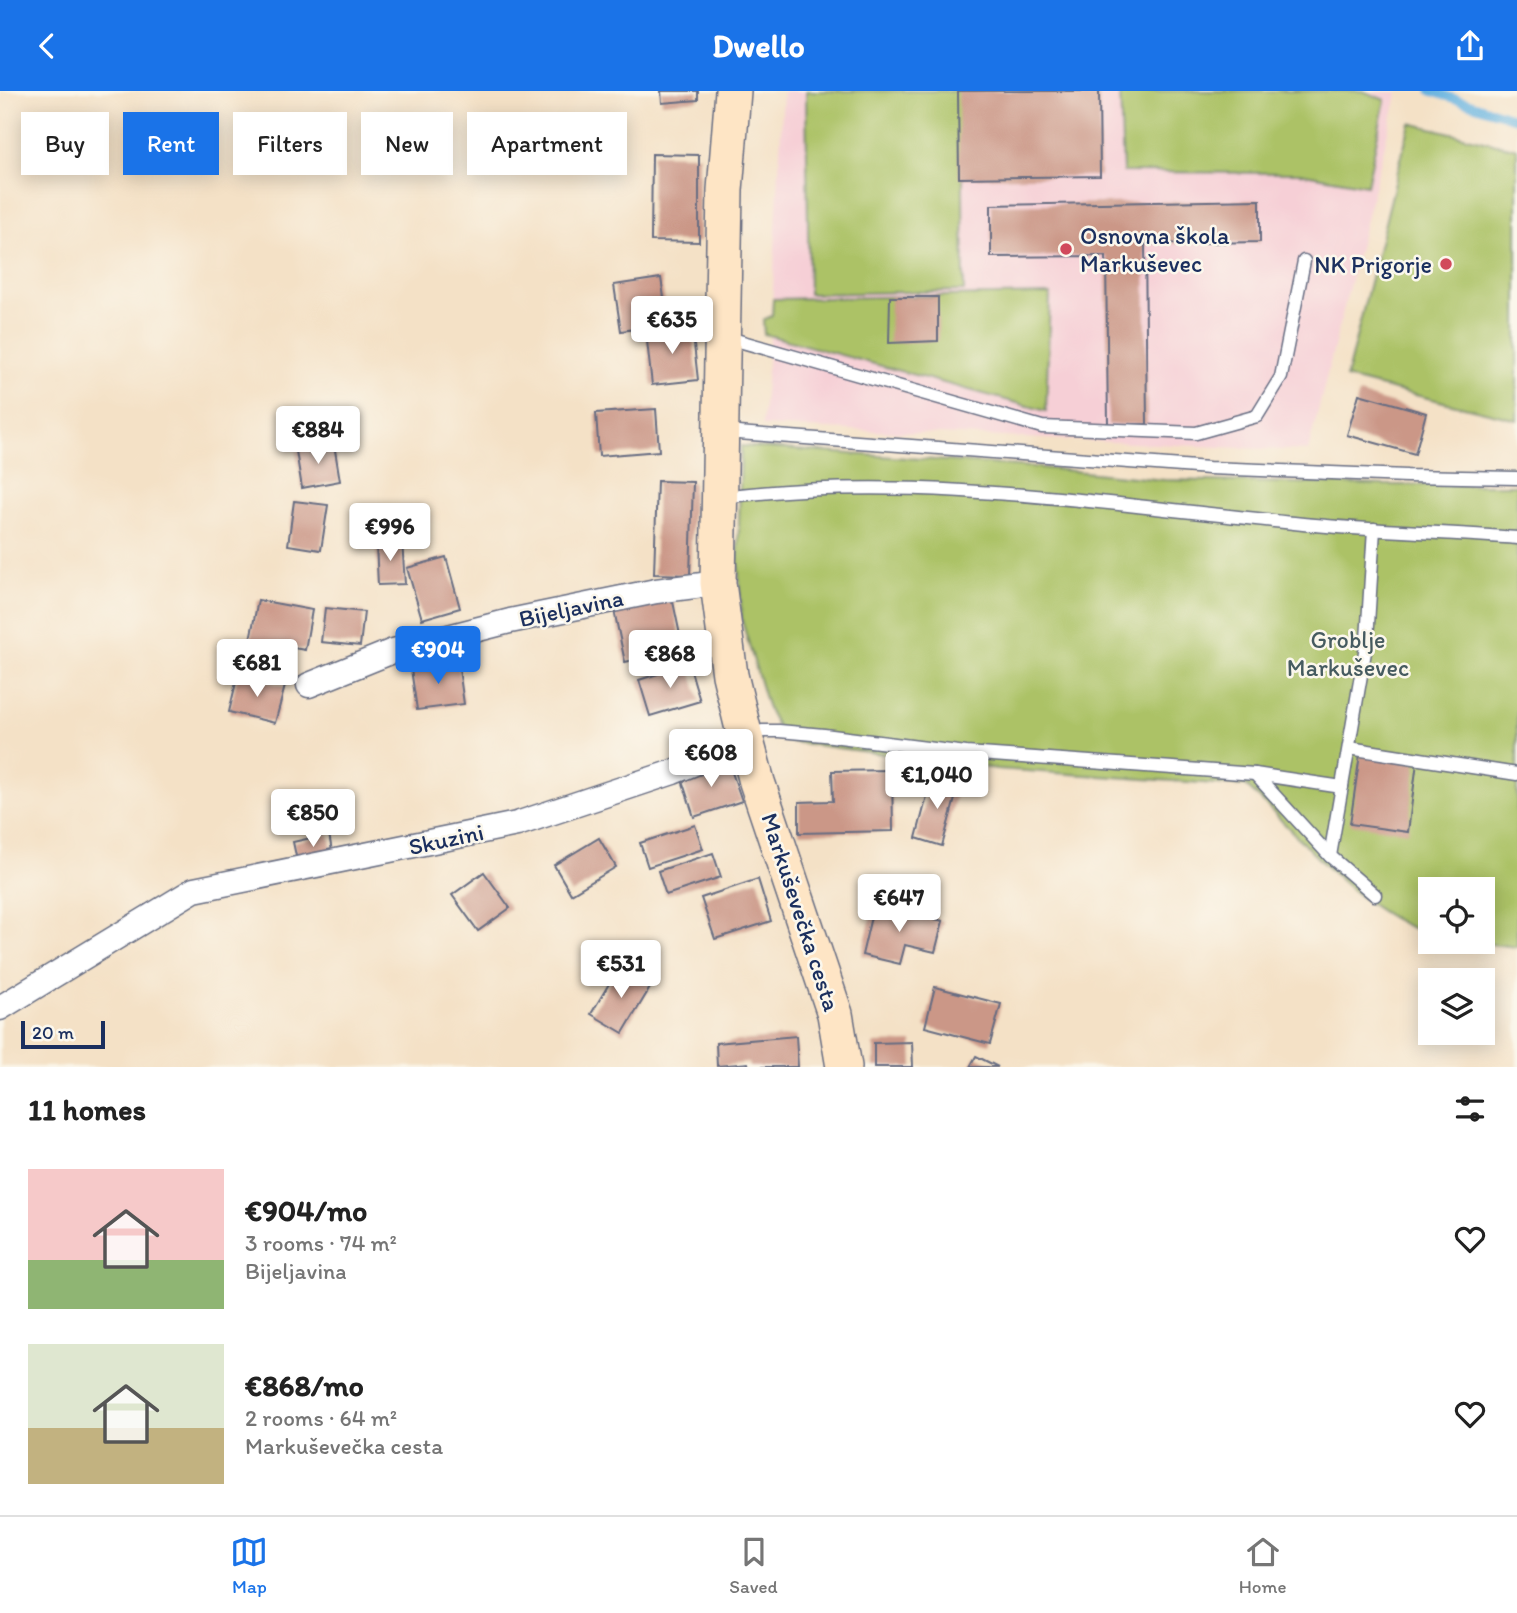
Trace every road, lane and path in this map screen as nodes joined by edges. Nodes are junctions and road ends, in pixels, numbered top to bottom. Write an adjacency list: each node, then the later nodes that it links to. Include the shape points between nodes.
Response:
1 (733, 91): 3 (main road, Markuševečka cesta)
2 (1304, 261): 3 (lane, via 1281,377 1257,416 1196,433 1042,427)
3 (721, 336): 4 (main road, Markuševečka cesta)
4 (720, 432): 5 (lane, via 1209,468); 6 (main road, Markuševečka cesta)
5 (1517, 478)
6 (719, 498): 7 (lane, via 826,490 943,490); 9 (main road, Markuševečka cesta)
7 (1374, 529): 8 (lane); 12 (lane, via 1367,640)
8 (1517, 538)
9 (718, 583): 10 (street, Bijeljavina, via 656,591 484,628 393,651); 11 (main road, Markuševečka cesta, via 730,675)
10 (309, 685)
11 (745, 737): 14 (lane, via 779,731 966,753); 18 (street, Skuzini, via 673,772 517,824 194,890); 19 (main road, Markuševečka cesta, via 835,1014)
12 (1349, 748): 13 (lane); 15 (lane)
13 (1517, 773)
14 (1255, 774): 15 (lane); 16 (lane)
15 (1342, 787): 16 (lane)
16 (1330, 856): 17 (lane)
17 (1375, 895)
18 (0, 1009)
19 (844, 1067)

